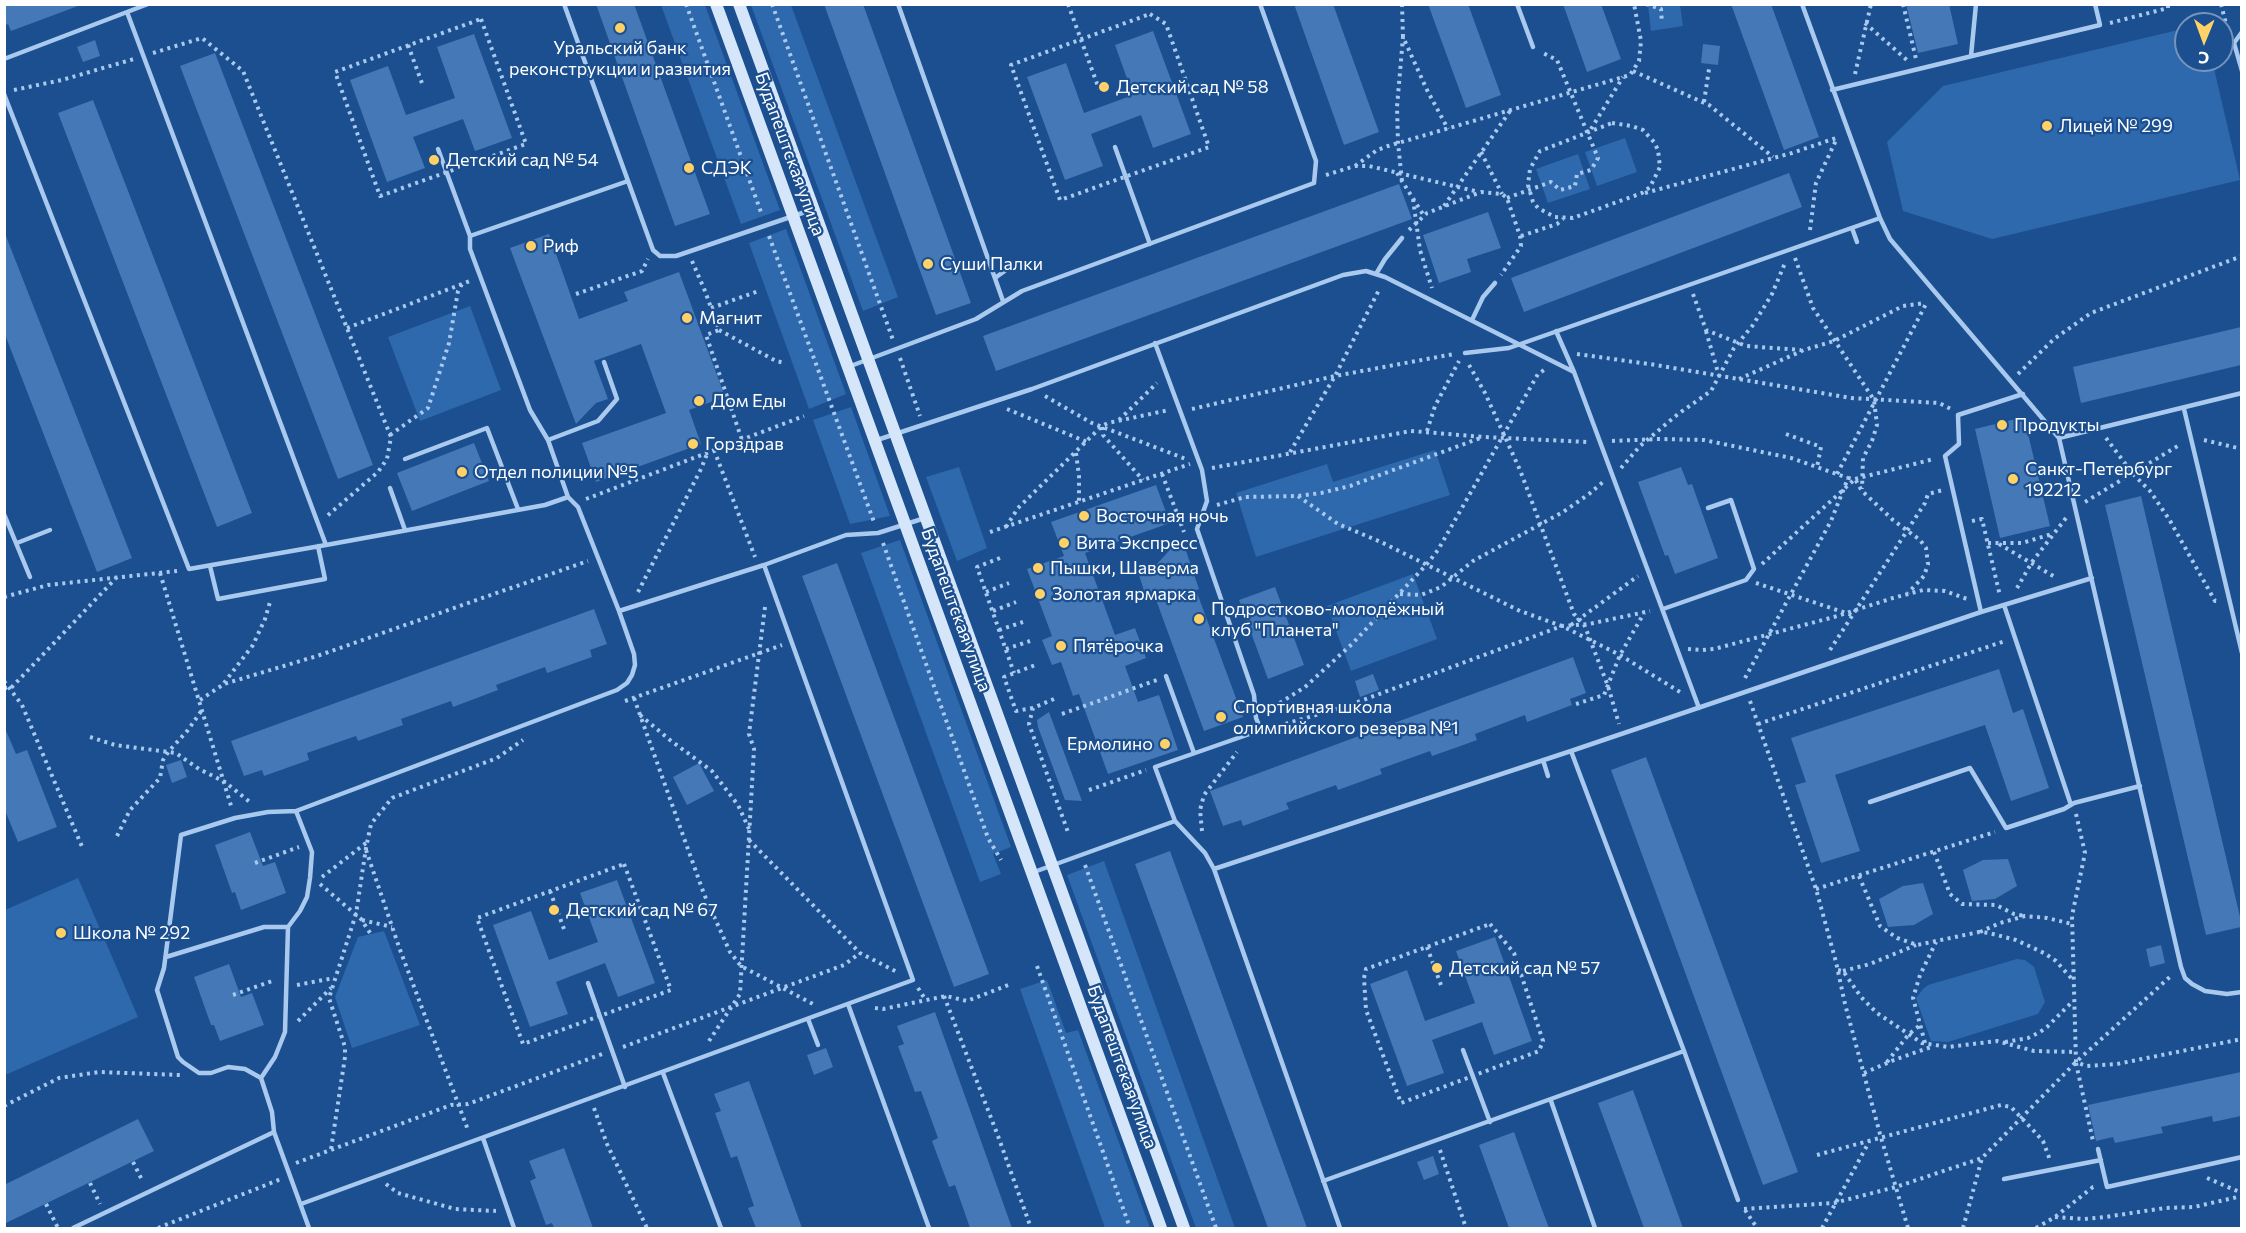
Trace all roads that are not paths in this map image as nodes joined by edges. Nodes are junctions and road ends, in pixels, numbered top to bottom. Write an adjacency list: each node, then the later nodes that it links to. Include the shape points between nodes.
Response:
1 (148, 4): 11 (lane)
2 (564, 4): 21 (lane)
3 (716, 4): 23 (street, Будапештская улица)
4 (739, 4): 22 (street, Будапештская улица)
5 (898, 4): 32 (lane)
6 (1260, 4): 29 (lane, via 1316,161 1314,183)
7 (1517, 4): 13 (lane)
8 (1802, 4): 17 (lane)
9 (1976, 4): 14 (lane)
10 (2095, 4): 14 (lane, via 2100,25)
11 (127, 12): 15 (lane); 62 (lane)
12 (2241, 32): 16 (lane, via 2234,43)
13 (1533, 47)
14 (1971, 56): 17 (lane)
15 (4, 59)
16 (2241, 71)
17 (1832, 90): 24 (lane)
18 (4, 93): 64 (lane, via 189,569)
19 (1115, 147): 29 (lane)
20 (438, 150): 26 (lane)
21 (628, 181): 23 (lane, via 653,250 660,256 688,252); 26 (lane)
22 (814, 209): 23 (lane); 40 (street, Будапештская улица)
23 (793, 216): 42 (street, Будапештская улица)
24 (1880, 218): 25 (lane); 45 (lane, via 1890,239)
25 (1852, 228): 28 (lane); 36 (lane)
26 (470, 236): 49 (lane, via 470,249 530,410)
27 (1402, 238): 31 (lane)
28 (1857, 242)
29 (1150, 244): 34 (lane)
30 (1006, 270): 32 (lane)
31 (1376, 274): 35 (lane); 37 (lane, via 1366,271 1343,275)
32 (995, 278): 34 (lane)
33 (1495, 283): 35 (lane)
34 (1003, 301): 40 (lane, via 976,319)
35 (1472, 320): 38 (lane)
36 (1556, 331): 38 (lane); 43 (lane)
37 (1155, 343): 47 (lane); 76 (lane, via 1202,470 1207,501 1197,529 1254,694 1261,730)
38 (1520, 343): 39 (lane); 43 (lane)
39 (1465, 353)
40 (868, 360): 42 (lane); 47 (street, Будапештская улица)
41 (604, 362): 49 (lane, via 617,399 598,421)
42 (848, 367): 50 (street, Будапештская улица)
43 (1574, 372): 69 (lane)
44 (2241, 393): 46 (lane)
45 (2023, 394): 48 (lane); 71 (lane, via 1958,415 1959,444 1945,456)
46 (2184, 409): 48 (lane); 72 (lane)
47 (895, 434): 50 (lane); 57 (street, Будапештская улица)
48 (2059, 438): 67 (lane)
49 (548, 440): 53 (lane)
50 (875, 441): 58 (street, Будапештская улица)
51 (405, 459): 55 (lane, via 487,428)
52 (390, 488): 60 (lane)
53 (568, 497): 55 (lane); 70 (lane, via 578,507)
54 (1708, 508): 69 (lane, via 1731,500 1754,568 1746,580)
55 (518, 509): 60 (lane)
56 (4, 514): 61 (lane)
57 (926, 518): 58 (lane); 84 (street, Будапештская улица)
58 (906, 525): 65 (lane, via 878,533 846,535); 86 (street, Будапештская улица)
59 (50, 530): 61 (lane)
60 (405, 530): 62 (lane)
61 (17, 543): 66 (lane)
62 (326, 545): 63 (lane)
63 (318, 546): 64 (lane); 64 (lane, via 325,579 273,589 218,599)
64 (210, 566)
65 (761, 566): 70 (lane); 91 (lane, via 913,980)
66 (30, 577)
67 (2092, 578): 68 (lane); 79 (lane)
68 (2004, 605): 71 (lane); 81 (lane)
69 (1663, 609): 74 (lane)
70 (619, 611): 82 (lane, via 635,665 627,683 617,690)
71 (1981, 612): 74 (lane)
72 (2241, 653)
73 (1167, 676): 76 (lane)
74 (1699, 708): 75 (lane)
75 (1571, 751): 77 (lane); 95 (lane)
76 (1194, 753): 83 (lane, via 1155,767)
77 (1543, 760): 78 (lane); 85 (lane)
78 (1548, 776)
79 (2140, 786): 81 (lane); 90 (lane, via 2185,978 2205,991)
80 (1870, 802): 81 (lane, via 1970,768 2006,828)
81 (2072, 804)
82 (296, 810): 87 (lane, via 312,852 307,897); 88 (lane, via 235,818 181,835)
83 (1175, 821): 84 (lane); 85 (lane, via 1205,853)
84 (1052, 865): 86 (lane); 116 (street, Будапештская улица)
85 (1214, 869): 107 (lane)
86 (1032, 873): 115 (street, Будапештская улица)
87 (288, 927): 88 (lane, via 264,927); 97 (lane, via 285,1032)
88 (166, 957): 97 (lane, via 157,990 178,1057 199,1073 228,1067 245,1069)
89 (588, 983): 98 (lane)
90 (2241, 992)
91 (848, 1004): 92 (lane); 114 (lane)
92 (808, 1019): 93 (lane); 96 (lane)
93 (818, 1045)
94 (1463, 1050): 100 (lane)
95 (1684, 1051): 99 (lane); 108 (lane)
96 (663, 1072): 98 (lane); 113 (lane)
97 (261, 1078): 101 (lane)
98 (625, 1087): 102 (lane)
99 (1551, 1101): 100 (lane); 118 (lane)
100 (1490, 1122): 107 (lane)
101 (274, 1132): 109 (lane); 110 (lane)
102 (483, 1138): 109 (lane); 112 (lane)
103 (2098, 1149): 105 (lane)
104 (2241, 1157): 105 (lane, via 2107,1186)
105 (2101, 1160): 106 (lane)
106 (2004, 1179)
107 (1323, 1181): 117 (lane)
108 (1738, 1200)
109 (301, 1204): 111 (lane)
110 (73, 1228)
111 (309, 1228)
112 (514, 1228)
113 (721, 1228)
114 (930, 1228)
115 (1161, 1228)
116 (1184, 1228)
117 (1340, 1228)
118 (1595, 1228)

